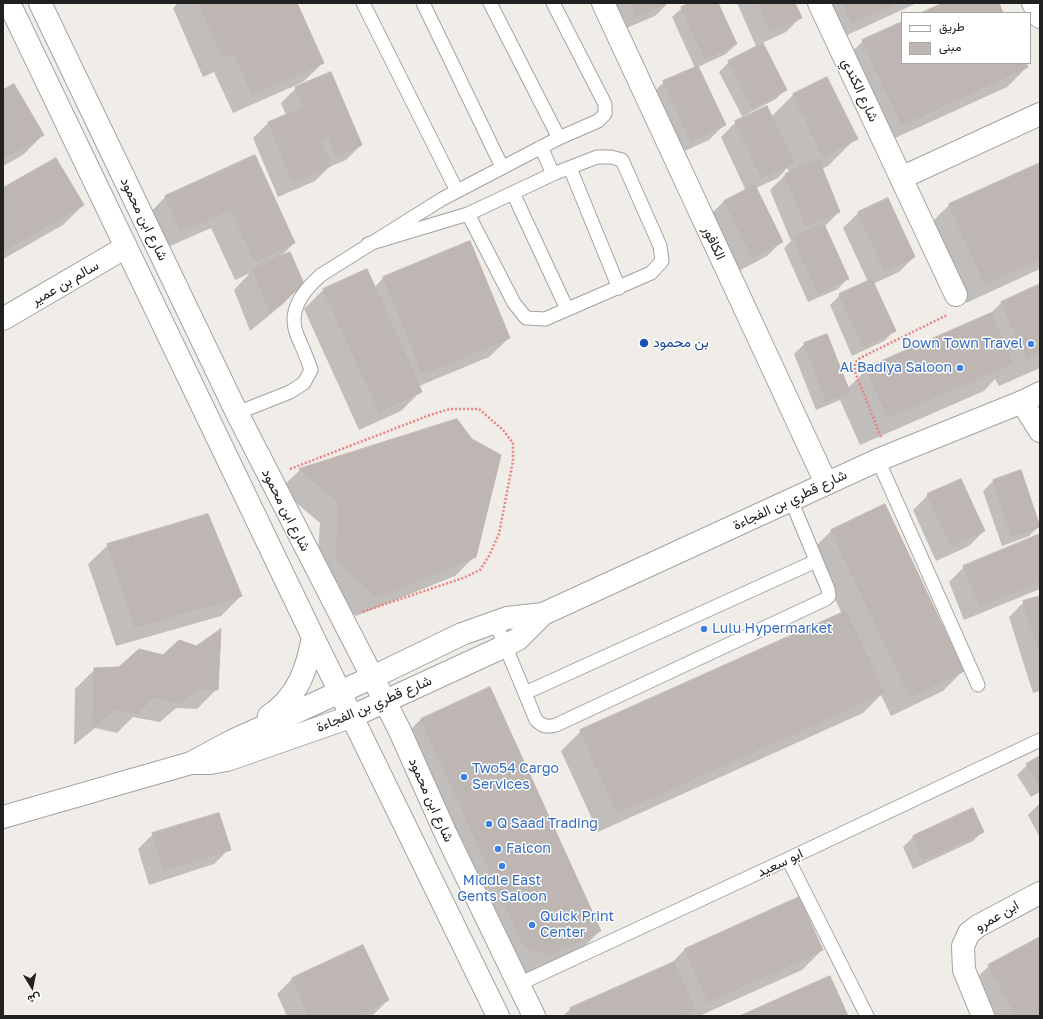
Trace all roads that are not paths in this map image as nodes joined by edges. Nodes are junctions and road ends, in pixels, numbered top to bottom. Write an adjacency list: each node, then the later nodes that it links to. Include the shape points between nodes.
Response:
1 (10, 3): 22 (street, شارع ابن محمود)
2 (40, 3): 28 (street, شارع ابن محمود)
3 (363, 3): 18 (lane)
4 (423, 3): 14 (lane)
5 (490, 3): 12 (lane)
6 (553, 3): 12 (lane, via 605,104 605,114 598,121)
7 (602, 3): 31 (street, الكافور)
8 (819, 3): 17 (street, شارع الكندي)
9 (1033, 3): 10 (street)
10 (1040, 17)
11 (1040, 114): 17 (street)
12 (559, 138): 13 (lane)
13 (541, 147): 14 (lane); 16 (lane)
14 (502, 167): 18 (lane)
15 (570, 168): 16 (lane); 23 (lane); 23 (lane, via 597,157 622,160 660,246 662,261 651,273)
16 (553, 174): 19 (lane)
17 (901, 178): 24 (street, شارع الكندي)
18 (457, 191): 21 (lane)
19 (513, 193): 20 (lane); 25 (lane)
20 (468, 214): 21 (lane); 25 (lane, via 514,303 526,318 545,319)
21 (368, 244): 28 (lane, via 321,275 308,287 296,307 294,322 311,370 304,383 290,392)
22 (126, 247): 26 (street, سالم بن عمير); 36 (street, شارع ابن محمود)
23 (619, 288): 25 (lane)
24 (956, 295)
25 (567, 310)
26 (3, 319)
27 (1031, 398): 29 (street); 30 (street, شارع قطري بن الفجاءة)
28 (237, 413): 38 (street, شارع ابن محمود)
29 (1040, 431)
30 (883, 458): 31 (street, شارع قطري بن الفجاءة); 39 (lane)
31 (826, 483): 32 (street, شارع قطري بن الفجاءة)
32 (791, 500): 33 (lane); 34 (street, شارع قطري بن الفجاءة)
33 (816, 561): 41 (lane); 41 (lane, via 828,589 829,596 826,599 562,723 542,726 536,720)
34 (543, 614): 35 (street, شارع قطري بن الفجاءة); 37 (street, شارع قطري بن الفجاءة, via 518,639)
35 (495, 621): 37 (lane); 38 (street, شارع قطري بن الفجاءة)
36 (313, 637): 40 (street, شارع ابن محمود); 45 (street, via 308,662 294,693 280,709)
37 (505, 646): 41 (lane); 42 (street, شارع قطري بن الفجاءة)
38 (373, 677): 40 (street, شارع قطري بن الفجاءة); 42 (street, شارع ابن محمود)
39 (978, 685)
40 (341, 692): 43 (street, شارع ابن محمود); 45 (street, شارع قطري بن الفجاءة)
41 (525, 693)
42 (385, 702): 43 (street, شارع قطري بن الفجاءة); 50 (street, شارع ابن محمود, via 444,832)
43 (353, 716): 46 (street, شارع قطري بن الفجاءة, via 227,760); 51 (street, شارع ابن محمود)
44 (1040, 740): 48 (lane, ابو سعيد)
45 (232, 741): 46 (street, شارع قطري بن الفجاءة)
46 (191, 764): 47 (street, شارع قطري بن الفجاءة)
47 (3, 817)
48 (788, 859): 50 (lane, ابو سعيد); 53 (lane)
49 (1040, 893): 54 (street, ابن عمرو, via 969,933 963,946 964,970)
50 (519, 984): 52 (street, شارع ابن محمود)
51 (498, 1016)
52 (534, 1016)
53 (867, 1016)
54 (983, 1016)

